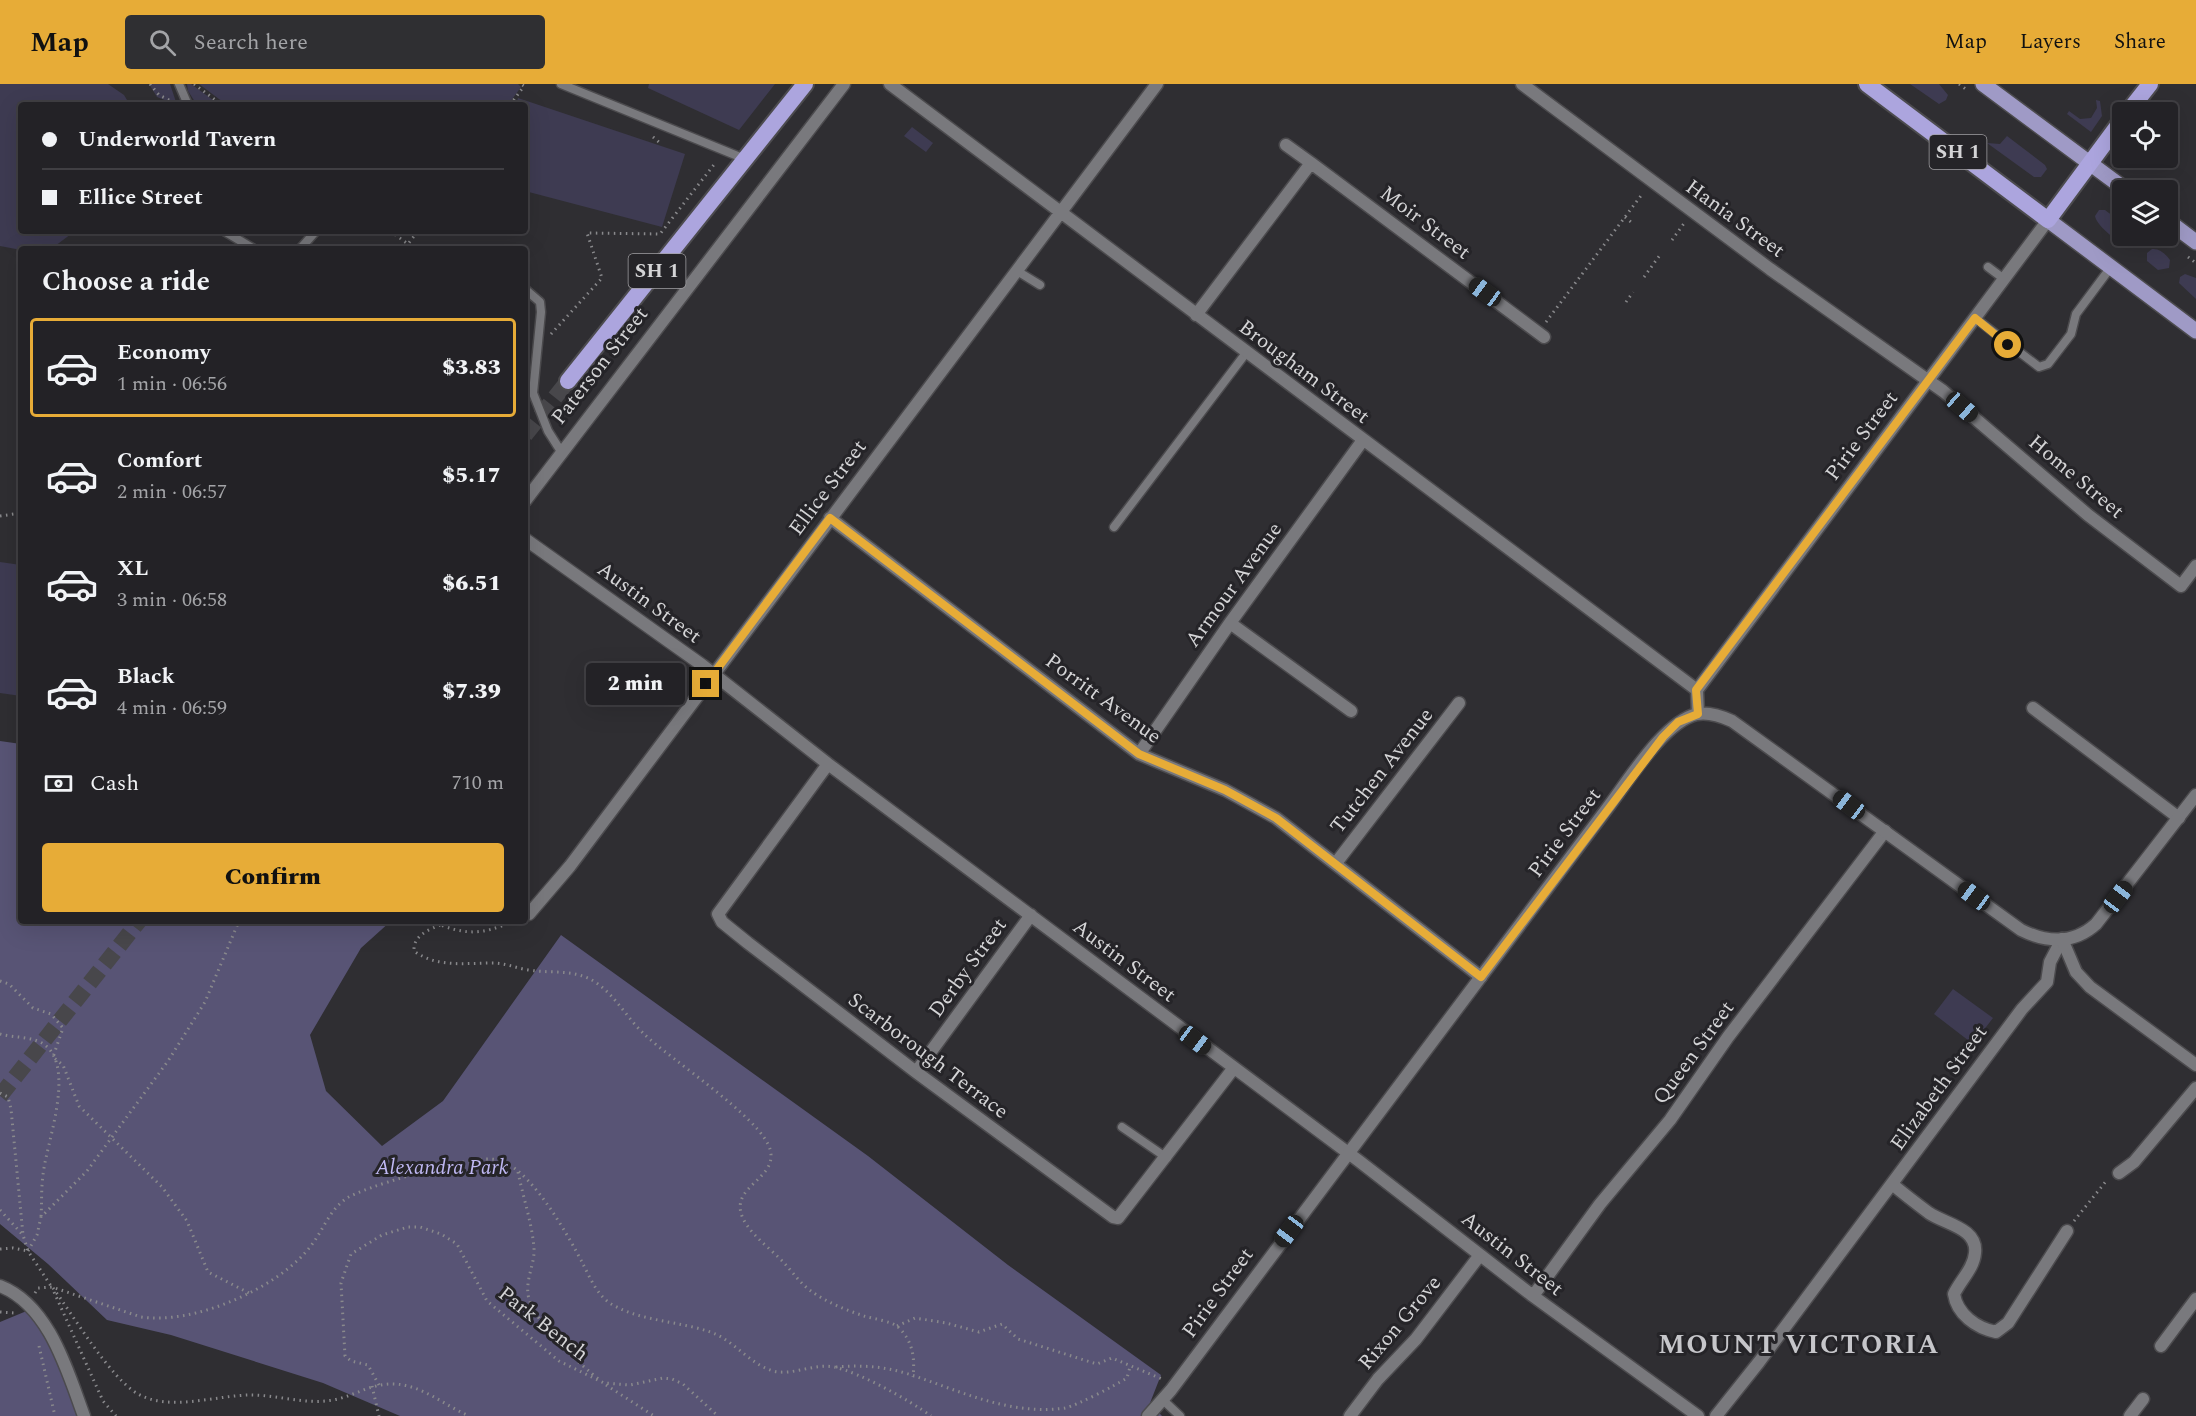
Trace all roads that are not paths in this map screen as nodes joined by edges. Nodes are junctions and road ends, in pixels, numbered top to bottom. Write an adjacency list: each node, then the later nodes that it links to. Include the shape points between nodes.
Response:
1 (179, 84): 11 (lane)
2 (561, 84): 15 (lane)
3 (805, 84): 15 (highway, Paterson Street / SH 1)
4 (890, 84): 19 (street, Brougham Street)
5 (1157, 84): 19 (street, Ellice Street)
6 (1522, 84): 39 (street, Hania Street)
7 (1867, 84): 20 (highway, SH 1)
8 (1983, 84): 17 (main road)
9 (2150, 84): 12 (highway)
10 (842, 85): 41 (street, Paterson Street)
11 (187, 102)
12 (2136, 102)
13 (2112, 134): 17 (highway)
14 (1286, 145): 16 (street, Moir Street)
15 (745, 159): 38 (highway, Paterson Street / SH 1)
16 (1311, 163): 33 (street); 36 (street, Moir Street)
17 (2090, 164): 18 (main road); 20 (highway)
18 (2112, 180)
19 (1060, 213): 29 (street, Ellice Street); 33 (street, Brougham Street)
20 (2048, 220): 28 (main road); 30 (street, Pirie Street)
21 (2178, 228): 24 (main road)
22 (229, 234): 25 (lane)
23 (313, 234): 26 (lane)
24 (2195, 240)
25 (249, 246)
26 (303, 246)
27 (1988, 267): 30 (lane)
28 (2111, 267): 34 (lane, via 2076,314 2071,334 2048,364 2039,367); 35 (main road)
29 (1017, 271): 31 (lane); 43 (street, Ellice Street)
30 (2004, 279): 34 (street, Pirie Street)
31 (1040, 285)
32 (528, 292): 41 (lane, via 540,302 541,312 533,393 548,431)
33 (1196, 315): 37 (street, Brougham Street)
34 (1975, 318): 39 (street, Pirie Street)
35 (2196, 331)
36 (1541, 334)
37 (1246, 353): 40 (street, Brougham Street); 44 (lane)
38 (568, 381)
39 (1927, 382): 46 (street, Home Street, via 1943,391 2088,515 2181,586); 49 (street, Pirie Street)
40 (1363, 440): 47 (street, Armour Avenue); 49 (street, Brougham Street)
41 (562, 453): 42 (street, Paterson Street)
42 (528, 497)
43 (830, 518): 48 (street, Ellice Street); 54 (street, Porritt Avenue)
44 (1114, 527)
45 (528, 541): 48 (street, Austin Street)
46 (2196, 566)
47 (1230, 623): 52 (street); 54 (street, Armour Avenue)
48 (713, 675): 55 (street, Austin Street); 60 (street, Ellice Street, via 570,866)
49 (1696, 690): 53 (street)
50 (1459, 703): 59 (street, Tutchen Avenue)
51 (2033, 708): 57 (street)
52 (1351, 711)
53 (1698, 714): 58 (street, via 1716,714 1732,721); 63 (street, Pirie Street, via 1678,722 1663,737)
54 (1139, 754): 59 (street, Porritt Avenue, via 1253,803)
55 (828, 764): 61 (street, Austin Street); 66 (street, Scarborough Terrace, via 718,914 748,943)
56 (2196, 795): 57 (street)
57 (2178, 819): 62 (street, via 2096,924 2081,935)
58 (1885, 831): 62 (street, via 2022,930 2044,939); 76 (street, Queen Street, via 1728,1037 1670,1120 1600,1204)
59 (1336, 863): 63 (street, Porritt Avenue)
60 (529, 914)
61 (1031, 915): 65 (street, Austin Street); 66 (street, Derby Street)
62 (2062, 939): 64 (street, via 2076,972 2090,987); 72 (street, Elizabeth Street, via 2050,962 2047,982 2022,1009)
63 (1481, 977): 69 (street, Pirie Street)
64 (2196, 1065)
65 (1233, 1068): 69 (street, Austin Street); 70 (street, Scarborough Terrace)
66 (916, 1072): 70 (street, Scarborough Terrace, via 1113,1217 1122,1216)
67 (2196, 1088): 71 (street, via 2134,1162)
68 (1122, 1127): 70 (lane)
69 (1349, 1153): 74 (street, Austin Street); 80 (street, Pirie Street)
70 (1167, 1158)
71 (2119, 1173)
72 (1892, 1185): 73 (street, via 1932,1215 1959,1227 1975,1244 1976,1255 1954,1294 1955,1305 1987,1330 1996,1332 2008,1323); 86 (street, Elizabeth Street)
73 (2067, 1231)
74 (1480, 1255): 76 (street, Austin Street); 84 (street, Rixon Grove)
75 (0, 1286): 81 (street, via 29,1303 51,1338)
76 (1533, 1296): 85 (street, Austin Street)
77 (2196, 1299): 78 (street)
78 (2161, 1346)
79 (2143, 1399): 87 (street)
80 (1163, 1400): 82 (street, Pirie Street); 83 (lane)
81 (84, 1416)
82 (1148, 1416)
83 (1180, 1416)
84 (1350, 1416)
85 (1698, 1416)
86 (1716, 1416)
87 (2130, 1416)

